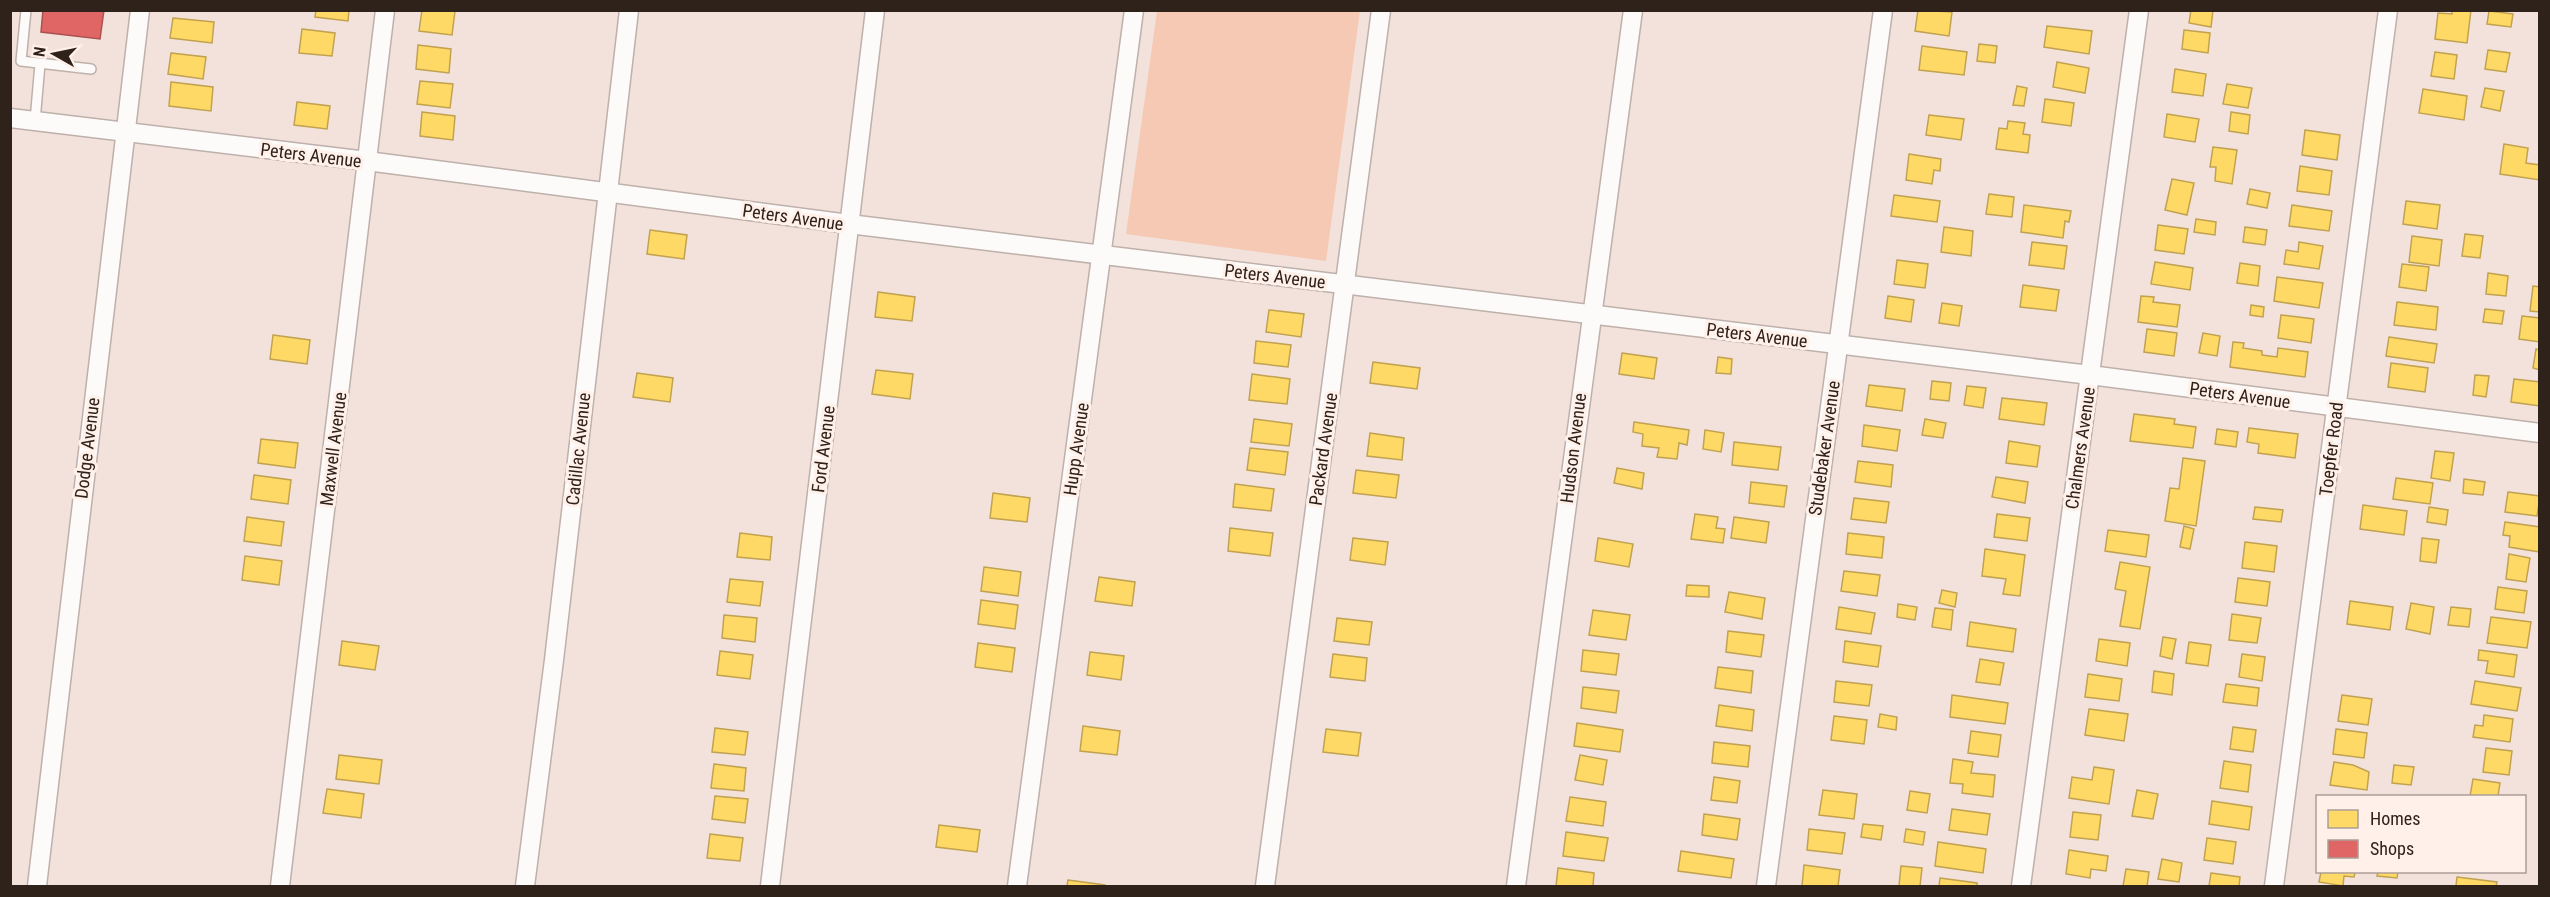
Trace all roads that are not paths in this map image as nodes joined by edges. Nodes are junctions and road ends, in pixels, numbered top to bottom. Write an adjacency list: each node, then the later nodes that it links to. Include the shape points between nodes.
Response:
1 (27, 10): 12 (lane, via 21,62)
2 (140, 10): 16 (street, Dodge Avenue)
3 (386, 10): 17 (street, Maxwell Avenue)
4 (629, 10): 18 (street, Cadillac Avenue)
5 (875, 10): 19 (street, Ford Avenue)
6 (1134, 10): 20 (street, Hupp Avenue)
7 (1381, 10): 21 (street, Packard Avenue)
8 (1633, 10): 22 (street, Hudson Avenue)
9 (1884, 10): 23 (street, Studebaker Avenue)
10 (2139, 10): 24 (street, Chalmers Avenue)
11 (2388, 10): 25 (street, Toepfer Road)
12 (40, 64): 13 (lane); 15 (lane)
13 (91, 69)
14 (10, 118): 15 (street, Peters Avenue)
15 (34, 121): 16 (street, Peters Avenue)
16 (125, 133): 17 (street, Peters Avenue); 27 (street, Dodge Avenue)
17 (367, 161): 18 (street, Peters Avenue); 28 (street, Maxwell Avenue)
18 (608, 192): 19 (street, Peters Avenue); 29 (street, Cadillac Avenue)
19 (849, 224): 20 (street, Peters Avenue); 30 (street, Ford Avenue)
20 (1102, 254): 21 (street, Peters Avenue); 31 (street, Hupp Avenue)
21 (1345, 285): 22 (street, Peters Avenue); 32 (street, Packard Avenue)
22 (1591, 314): 23 (street, Peters Avenue); 33 (street, Hudson Avenue)
23 (1838, 346): 24 (street, Peters Avenue); 34 (street, Studebaker Avenue)
24 (2090, 375): 25 (street, Peters Avenue); 35 (street, Chalmers Avenue)
25 (2336, 407): 26 (street, Peters Avenue); 36 (street, Toepfer Road)
26 (2540, 433)
27 (37, 886)
28 (280, 886)
29 (525, 886)
30 (770, 886)
31 (1017, 886)
32 (1264, 886)
33 (1516, 886)
34 (1766, 886)
35 (2021, 886)
36 (2274, 886)

